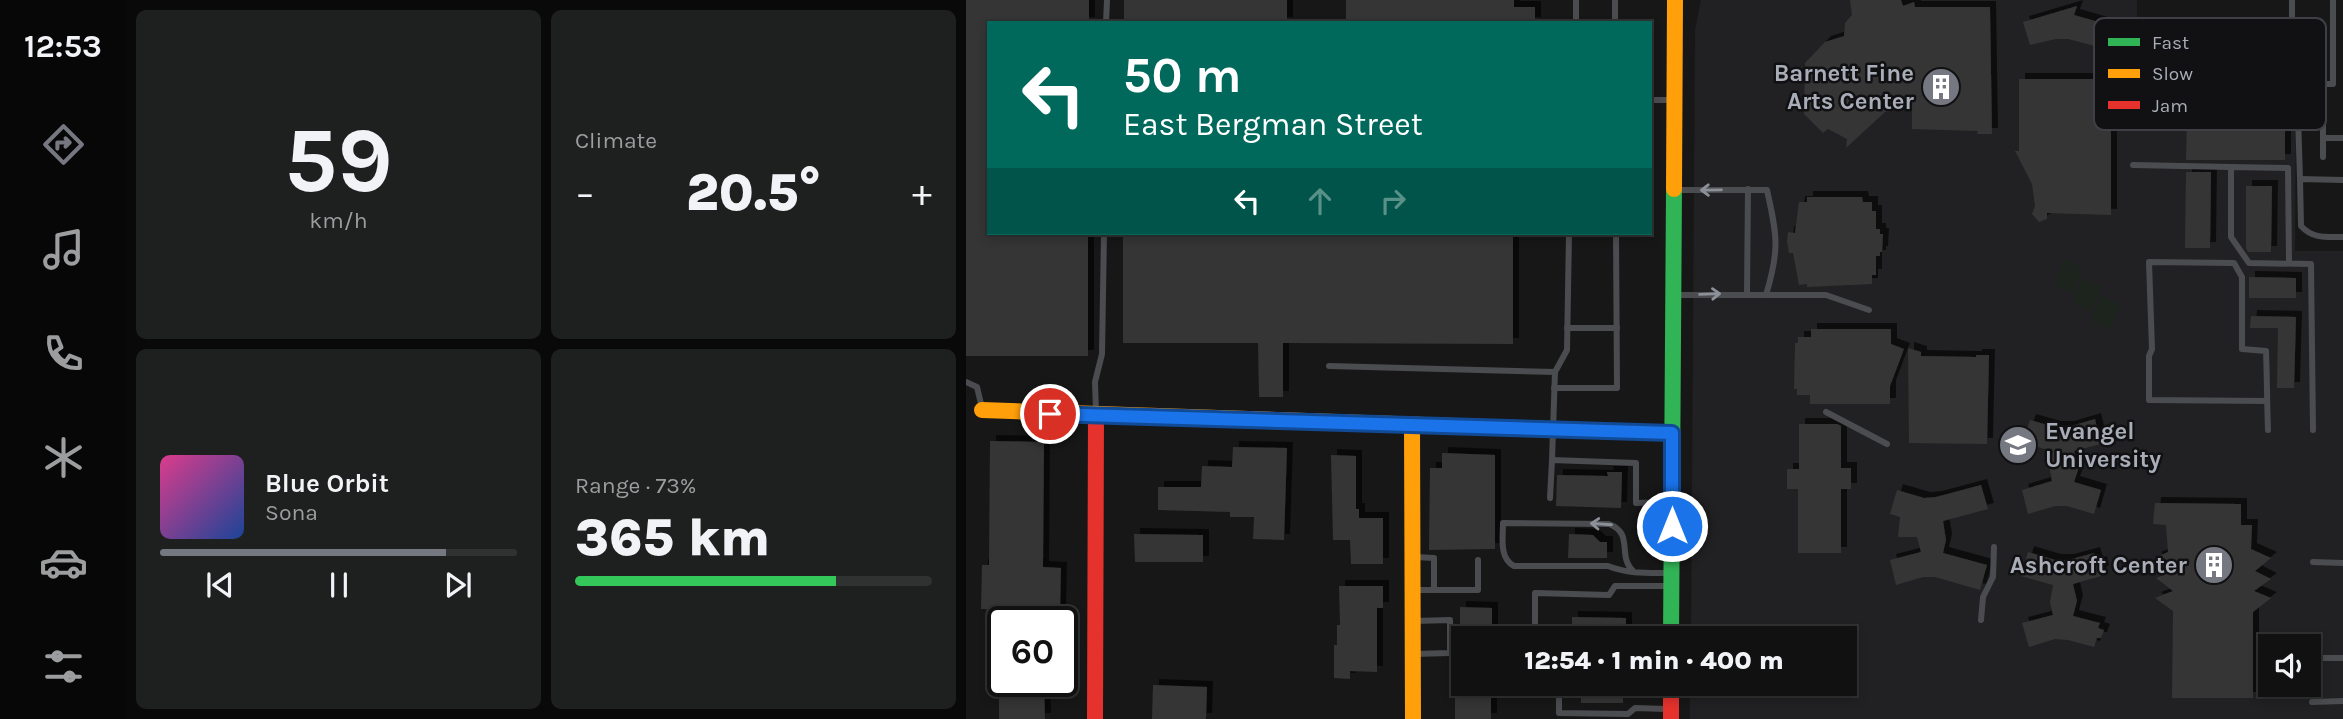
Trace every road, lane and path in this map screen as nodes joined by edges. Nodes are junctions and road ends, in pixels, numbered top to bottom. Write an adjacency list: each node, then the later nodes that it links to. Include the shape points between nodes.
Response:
1 (1107, 0): 8 (lane)
2 (1576, 0): 9 (lane)
3 (1615, 0): 10 (lane)
4 (1675, 0): 15 (street)
5 (2292, 0): 7 (lane)
6 (2333, 0): 12 (lane)
7 (2292, 18)
8 (1107, 21)
9 (1576, 21)
10 (1615, 21)
11 (2326, 84): 12 (lane)
12 (2333, 84): 13 (lane)
13 (2343, 85)
14 (1652, 100): 15 (lane)
15 (1674, 100): 26 (street)
16 (2298, 130): 23 (lane)
17 (2323, 130): 18 (lane)
18 (2323, 138): 19 (lane); 20 (lane)
19 (2343, 138)
20 (2323, 157)
21 (2133, 165): 22 (lane)
22 (2231, 167): 31 (lane, via 2231,237 2249,262); 31 (lane, via 2288,168)
23 (2300, 179): 24 (lane); 30 (lane, via 2301,226 2318,237)
24 (2343, 180)
25 (1748, 189): 26 (lane, one-way to 26); 32 (lane); 34 (lane, via 1767,190 1776,234 1776,263)
26 (1673, 190): 33 (street)
27 (1104, 235): 45 (lane)
28 (1569, 235): 36 (lane)
29 (1616, 235): 37 (lane)
30 (2343, 237)
31 (2289, 263): 49 (lane, via 2311,264)
32 (1747, 293): 33 (lane, one-way to 32); 34 (lane)
33 (1672, 295): 50 (street)
34 (1766, 295): 35 (lane, via 1826,295)
35 (1869, 310)
36 (1567, 328): 37 (lane); 39 (lane, via 1567,350)
37 (1617, 328): 41 (lane, via 1617,387)
38 (1329, 366): 39 (lane)
39 (1555, 372): 41 (lane)
40 (966, 382): 43 (lane, via 977,387)
41 (1554, 388): 47 (lane)
42 (2267, 401): 42 (lane, via 2266,351 2242,349 2242,276 2234,263 2150,262 2149,400); 48 (lane)
43 (982, 410): 45 (street)
44 (1826, 412): 51 (lane)
45 (1096, 416): 46 (street); 77 (street)
46 (1412, 426): 47 (street); 56 (street)
47 (1552, 430): 50 (street); 52 (lane)
48 (2268, 430)
49 (2314, 430)
50 (1672, 433): 54 (street)
51 (1887, 444)
52 (1552, 460): 53 (lane); 54 (lane, via 1636,463 1636,503)
53 (1550, 498)
54 (1672, 502): 61 (street)
55 (1994, 547): 64 (lane, via 1993,577 1983,597)
56 (1412, 557): 62 (street); 63 (lane, via 1434,558)
57 (1478, 560): 63 (lane, via 1478,590)
58 (2313, 562): 59 (lane)
59 (2343, 563)
60 (1634, 572): 60 (lane, one-way to 60, via 1625,558 1623,533 1609,524 1503,523 1504,555 1514,566 1608,566); 61 (lane)
61 (1672, 580): 66 (lane, via 1615,586 1609,595 1535,593); 67 (street)
62 (1412, 590): 63 (lane); 65 (street)
63 (1434, 590)
64 (1981, 620)
65 (1413, 621): 68 (lane, via 1450,620); 69 (street)
66 (1535, 626)
67 (1671, 626)
68 (1450, 653): 69 (lane)
69 (1413, 654): 78 (street)
70 (2321, 658): 71 (lane)
71 (2343, 658)
72 (1559, 696): 76 (lane, via 1559,713 1628,714 1635,708)
73 (1671, 696): 76 (street)
74 (2343, 701): 75 (lane)
75 (2312, 702)
76 (1671, 714)
77 (1095, 719)
78 (1413, 719)

